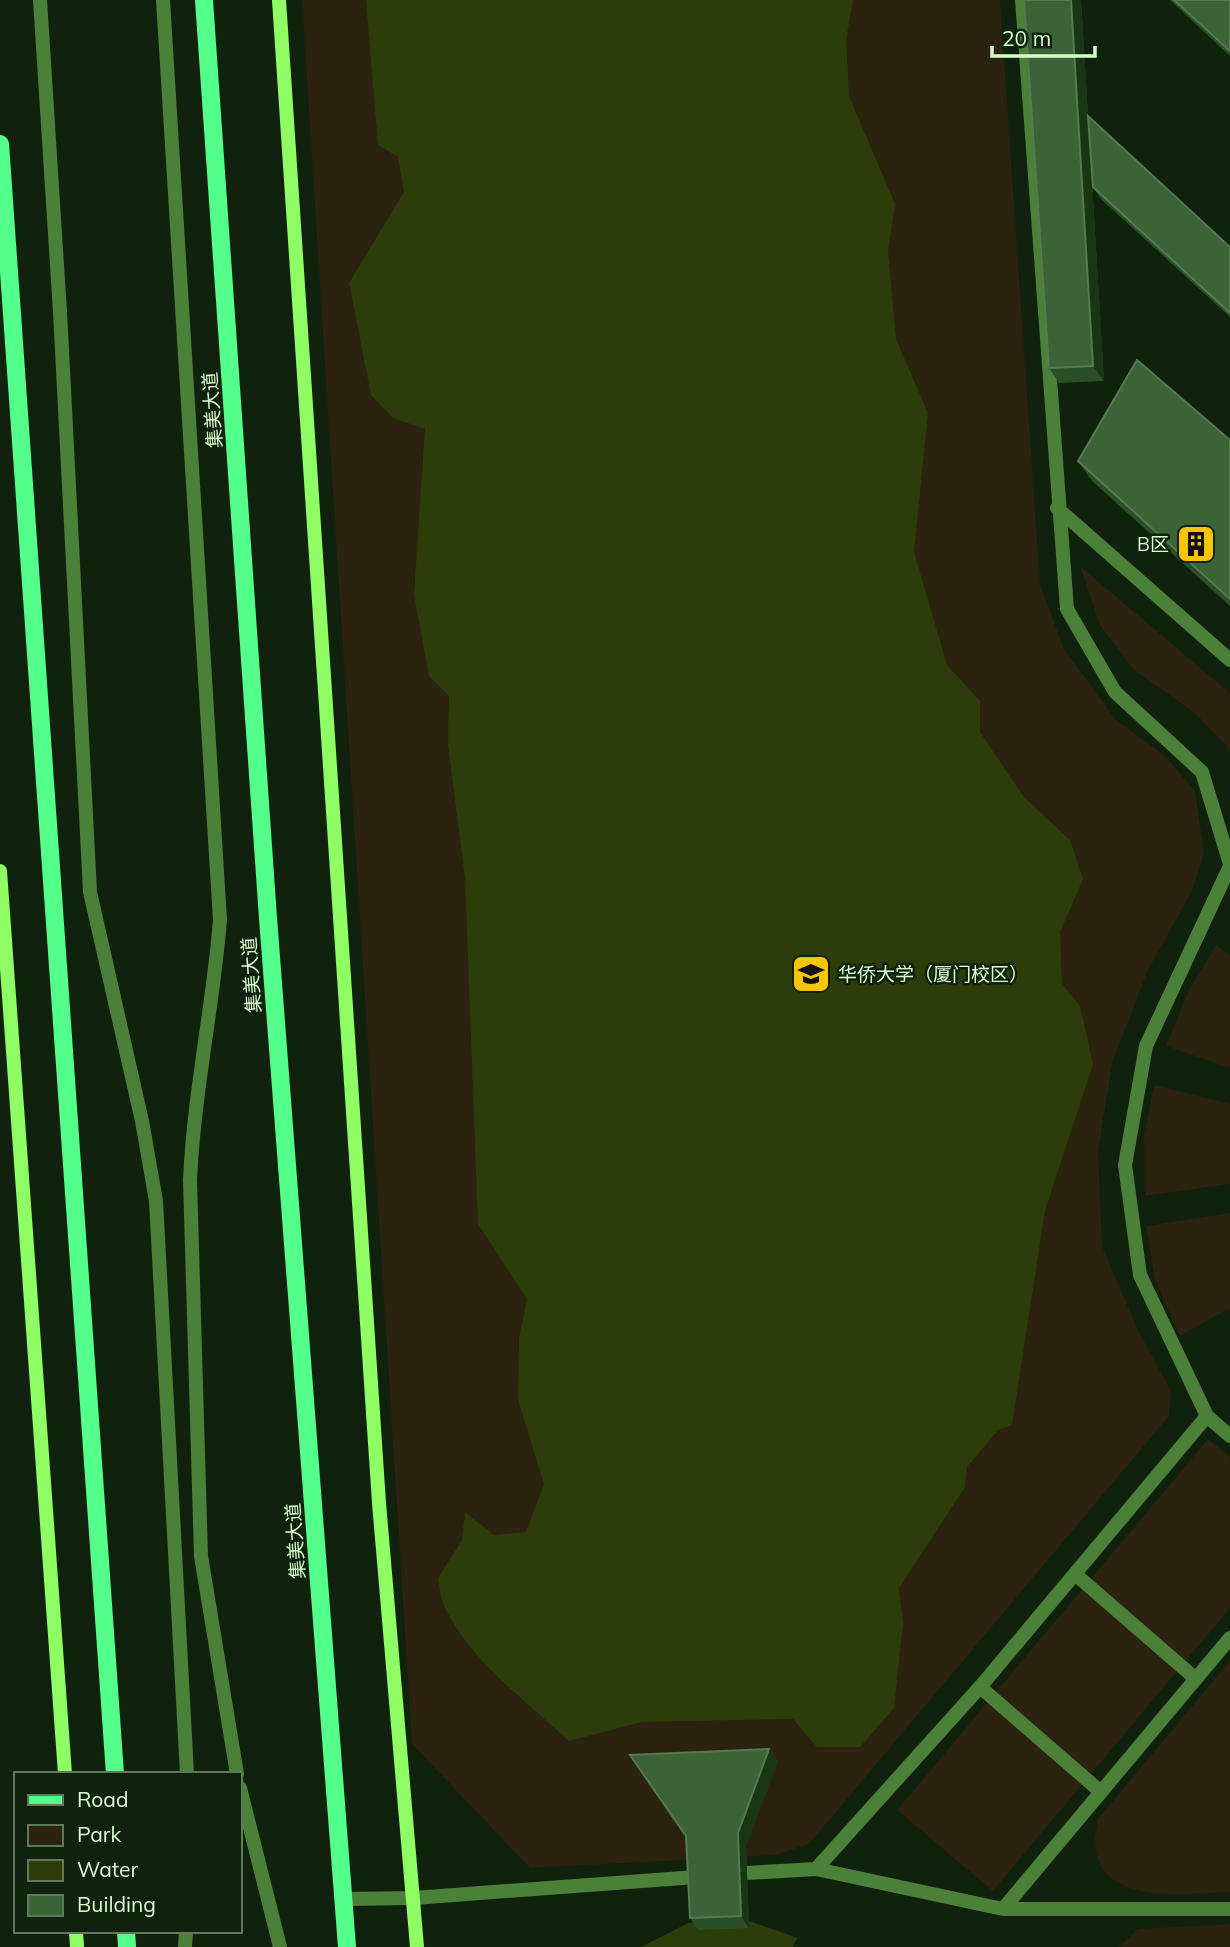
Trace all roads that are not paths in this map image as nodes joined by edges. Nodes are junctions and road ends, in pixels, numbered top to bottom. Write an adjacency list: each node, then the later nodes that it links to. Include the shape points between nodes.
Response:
1 (40, 0): 19 (street, via 90,892 156,1202)
2 (163, 0): 20 (street, via 220,920 192,1127 190,1180 201,1556)
3 (204, 0): 27 (main road, 集美大道)
4 (279, 0): 26 (main road, via 378,1489)
5 (1022, 0): 7 (street)
6 (0, 144): 18 (main road)
7 (1057, 508): 8 (street); 9 (street, via 1067,609 1115,692 1202,772)
8 (1230, 660)
9 (1230, 865): 11 (street, via 1146,1046 1125,1165 1140,1275)
10 (0, 872): 17 (main road)
11 (1207, 1416): 12 (street); 13 (street)
12 (1230, 1436)
13 (1074, 1574): 15 (street); 16 (street)
14 (1230, 1638): 15 (street)
15 (1196, 1679): 21 (street)
16 (980, 1687): 21 (street); 23 (street)
17 (65, 1772)
18 (115, 1772)
19 (187, 1772)
20 (237, 1772)
21 (1101, 1792): 28 (street)
22 (242, 1796): 30 (street)
23 (816, 1869): 24 (street); 28 (street)
24 (747, 1873)
25 (696, 1877): 26 (street)
26 (414, 1898): 27 (street); 32 (main road)
27 (343, 1899): 31 (main road, 集美大道)
28 (1003, 1909): 29 (street)
29 (1230, 1909)
30 (280, 1947)
31 (347, 1947)
32 (417, 1947)

